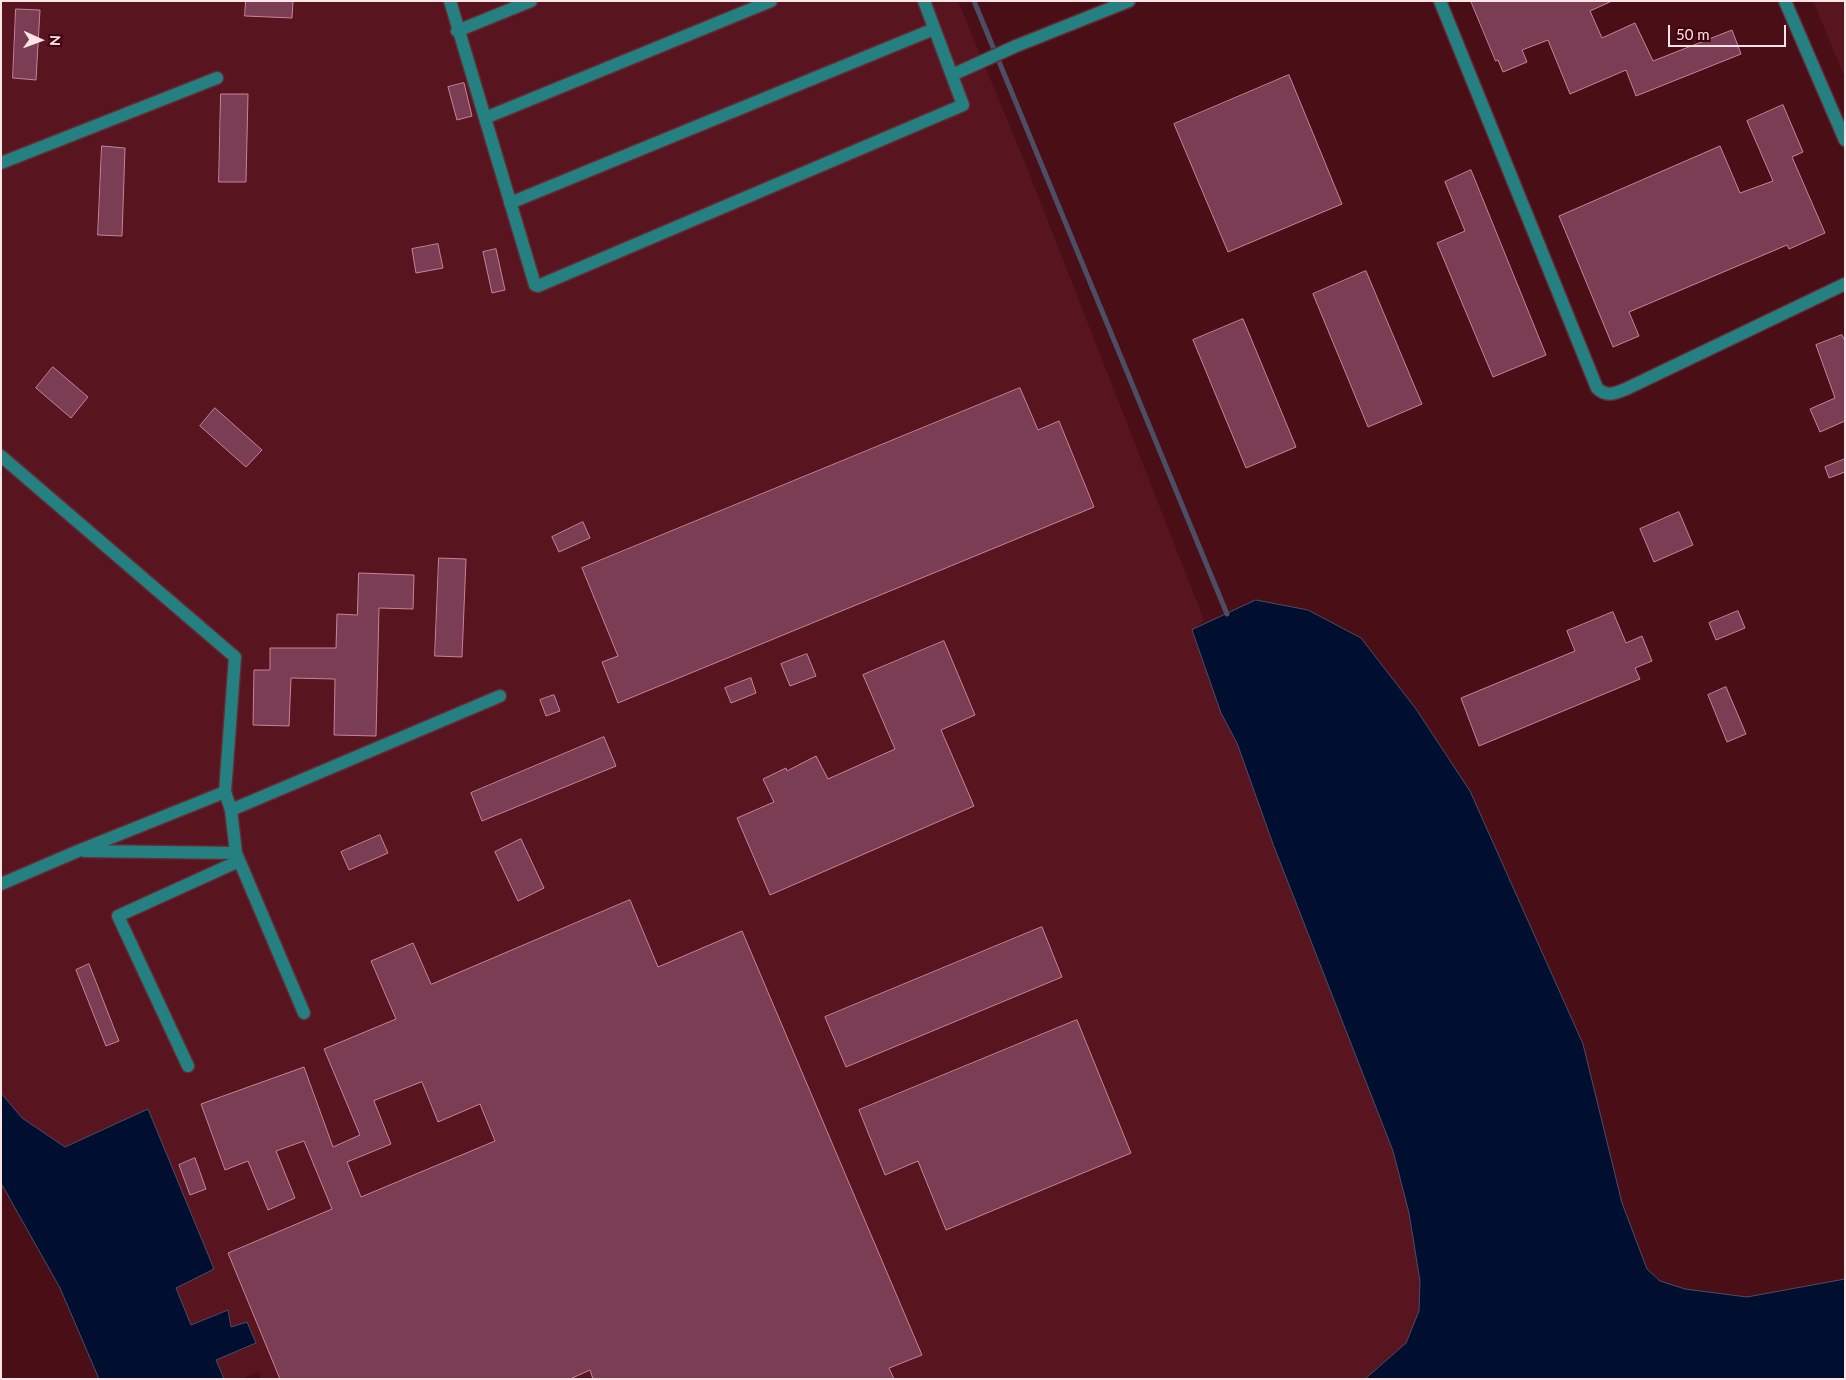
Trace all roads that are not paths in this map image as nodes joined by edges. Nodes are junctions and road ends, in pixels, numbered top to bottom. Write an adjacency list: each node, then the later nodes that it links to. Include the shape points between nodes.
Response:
1 (450, 1): 9 (street)
2 (531, 1): 9 (street)
3 (771, 1): 12 (street)
4 (924, 1): 8 (street)
5 (1129, 1): 10 (street)
6 (1440, 1): 16 (street, via 1597,388 1602,393 1609,395 1628,388)
7 (1785, 1): 13 (street)
8 (934, 29): 10 (street); 15 (street)
9 (457, 30): 12 (street)
10 (952, 74): 15 (street, via 963,105 950,112 541,286 535,285)
11 (217, 78): 14 (street)
12 (485, 118): 15 (street)
13 (1845, 140)
14 (1, 163)
15 (510, 203)
16 (1845, 284)
17 (1, 456): 19 (street, via 235,657)
18 (500, 696): 20 (street)
19 (226, 792): 20 (street); 21 (street)
20 (231, 810): 22 (street)
21 (78, 851): 22 (street); 23 (street)
22 (238, 857): 24 (street); 25 (street, via 118,916)
23 (1, 884)
24 (304, 1013)
25 (188, 1066)

